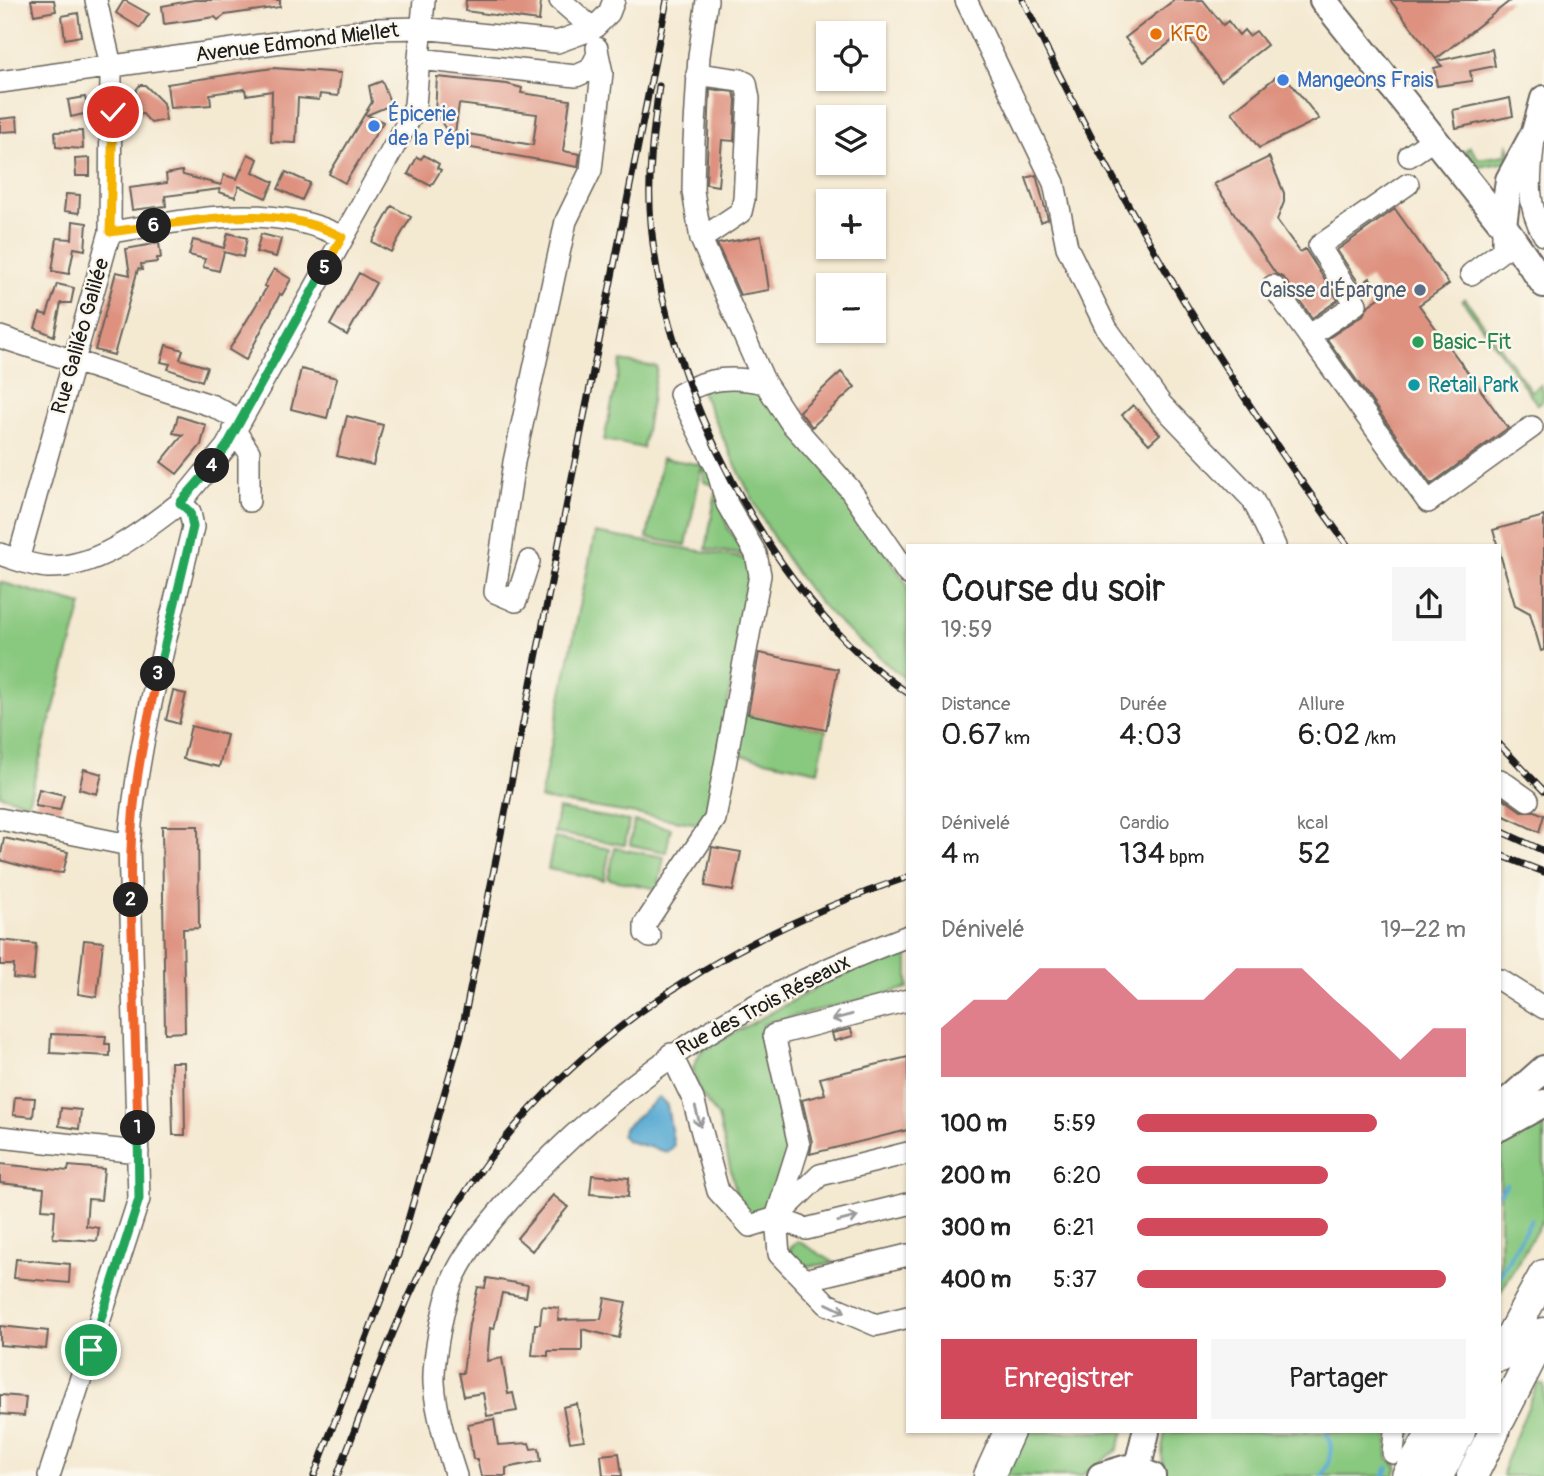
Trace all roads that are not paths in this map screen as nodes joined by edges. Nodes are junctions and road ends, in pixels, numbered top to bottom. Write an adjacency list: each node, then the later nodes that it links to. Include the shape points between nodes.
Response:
1 (96, 0): 12 (street, Rue Galiléo Galilée)
2 (424, 0): 8 (street)
3 (560, 0): 9 (street)
4 (614, 0): 9 (street, via 609,13)
5 (707, 0): 13 (street)
6 (966, 0): 39 (street, via 1054,183 1067,247 1107,329 1161,404 1253,500)
7 (1323, 0): 17 (main road)
8 (421, 28): 9 (street, Avenue Edmond Miellet, via 557,43); 11 (street); 12 (street, Avenue Edmond Miellet, via 374,29)
9 (593, 29): 10 (street)
10 (598, 54): 11 (street, via 590,71 576,76); 41 (street, via 601,73 591,170 566,221 513,462 495,592 516,601)
11 (419, 59): 25 (street, via 410,118)
12 (111, 66): 14 (street, Avenue Edmond Miellet); 23 (street, Rue Galiléo Galilée)
13 (698, 74): 26 (street, via 693,191); 26 (street, via 740,80 746,83 749,99 741,212)
14 (0, 82)
15 (1544, 99): 16 (main road)
16 (1535, 132): 19 (main road); 24 (street, via 1528,191)
17 (1434, 139): 18 (street); 20 (main road)
18 (1409, 156)
19 (1509, 180): 20 (main road, via 1482,186); 22 (main road)
20 (1467, 182): 22 (main road)
21 (1408, 184): 31 (street, via 1319,246 1356,304)
22 (1503, 225): 27 (main road); 28 (street, via 1503,250); 29 (main road)
23 (110, 232): 25 (street, via 266,215 316,223); 33 (street, Rue Galiléo Galilée)
24 (1544, 235)
25 (342, 237): 35 (street)
26 (701, 239): 34 (street)
27 (1544, 260)
28 (1471, 274)
29 (1544, 284)
30 (1273, 286): 31 (street)
31 (1309, 336): 36 (street, via 1428,502)
32 (0, 337): 33 (street)
33 (72, 362): 35 (street, via 213,406); 40 (street, Rue Galiléo Galilée)
34 (765, 383): 42 (street, via 791,423 849,488); 47 (street, via 725,377 680,394 718,469 727,504 756,554 760,575 715,819 645,924)
35 (237, 424): 37 (street, via 249,452); 38 (street, via 226,447)
36 (1532, 427)
37 (249, 501)
38 (180, 503): 40 (street, via 92,560 48,566); 46 (street, via 190,512 193,527 146,725)
39 (1274, 544)
40 (9, 557)
41 (529, 561)
42 (906, 571)
43 (1501, 781): 44 (street)
44 (1528, 800)
45 (0, 819): 46 (street)
46 (129, 845): 58 (street)
47 (650, 937)
48 (906, 937): 52 (street, Rue des Trois Réseaux, via 845,959)
49 (1501, 981): 51 (street)
50 (906, 1001): 61 (street, one-way to 61, via 774,1035 799,1145)
51 (1544, 1009)
52 (671, 1054): 61 (street, one-way to 61, via 693,1099 718,1191 750,1226); 79 (street, Rue des Trois Réseaux, via 579,1127 507,1202 455,1274 443,1314 434,1383)
53 (1544, 1069): 56 (main road)
54 (1544, 1092): 56 (main road)
55 (1544, 1103): 56 (main road)
56 (1503, 1119)
57 (0, 1137): 58 (street)
58 (138, 1152): 78 (street, via 139,1199)
59 (906, 1154): 61 (street, via 820,1175)
60 (906, 1204): 61 (street, one-way to 60, via 806,1229)
61 (776, 1218): 65 (street, via 779,1254)
62 (1544, 1251): 66 (highway)
63 (906, 1255): 65 (street)
64 (1544, 1275): 69 (highway)
65 (804, 1280): 67 (street, one-way to 67, via 827,1304 876,1325)
66 (1501, 1317)
67 (906, 1318)
68 (1544, 1333): 70 (highway)
69 (1501, 1354)
70 (1501, 1417)
71 (1009, 1433): 80 (highway)
72 (1146, 1433): 77 (main road)
73 (1431, 1433): 76 (highway)
74 (1460, 1433): 82 (highway)
75 (1494, 1433): 83 (highway)
76 (1398, 1453)
77 (1144, 1473): 81 (main road, via 1119,1469)
78 (50, 1476)
79 (456, 1476)
80 (989, 1476)
81 (1101, 1476)
82 (1438, 1476)
83 (1472, 1476)

